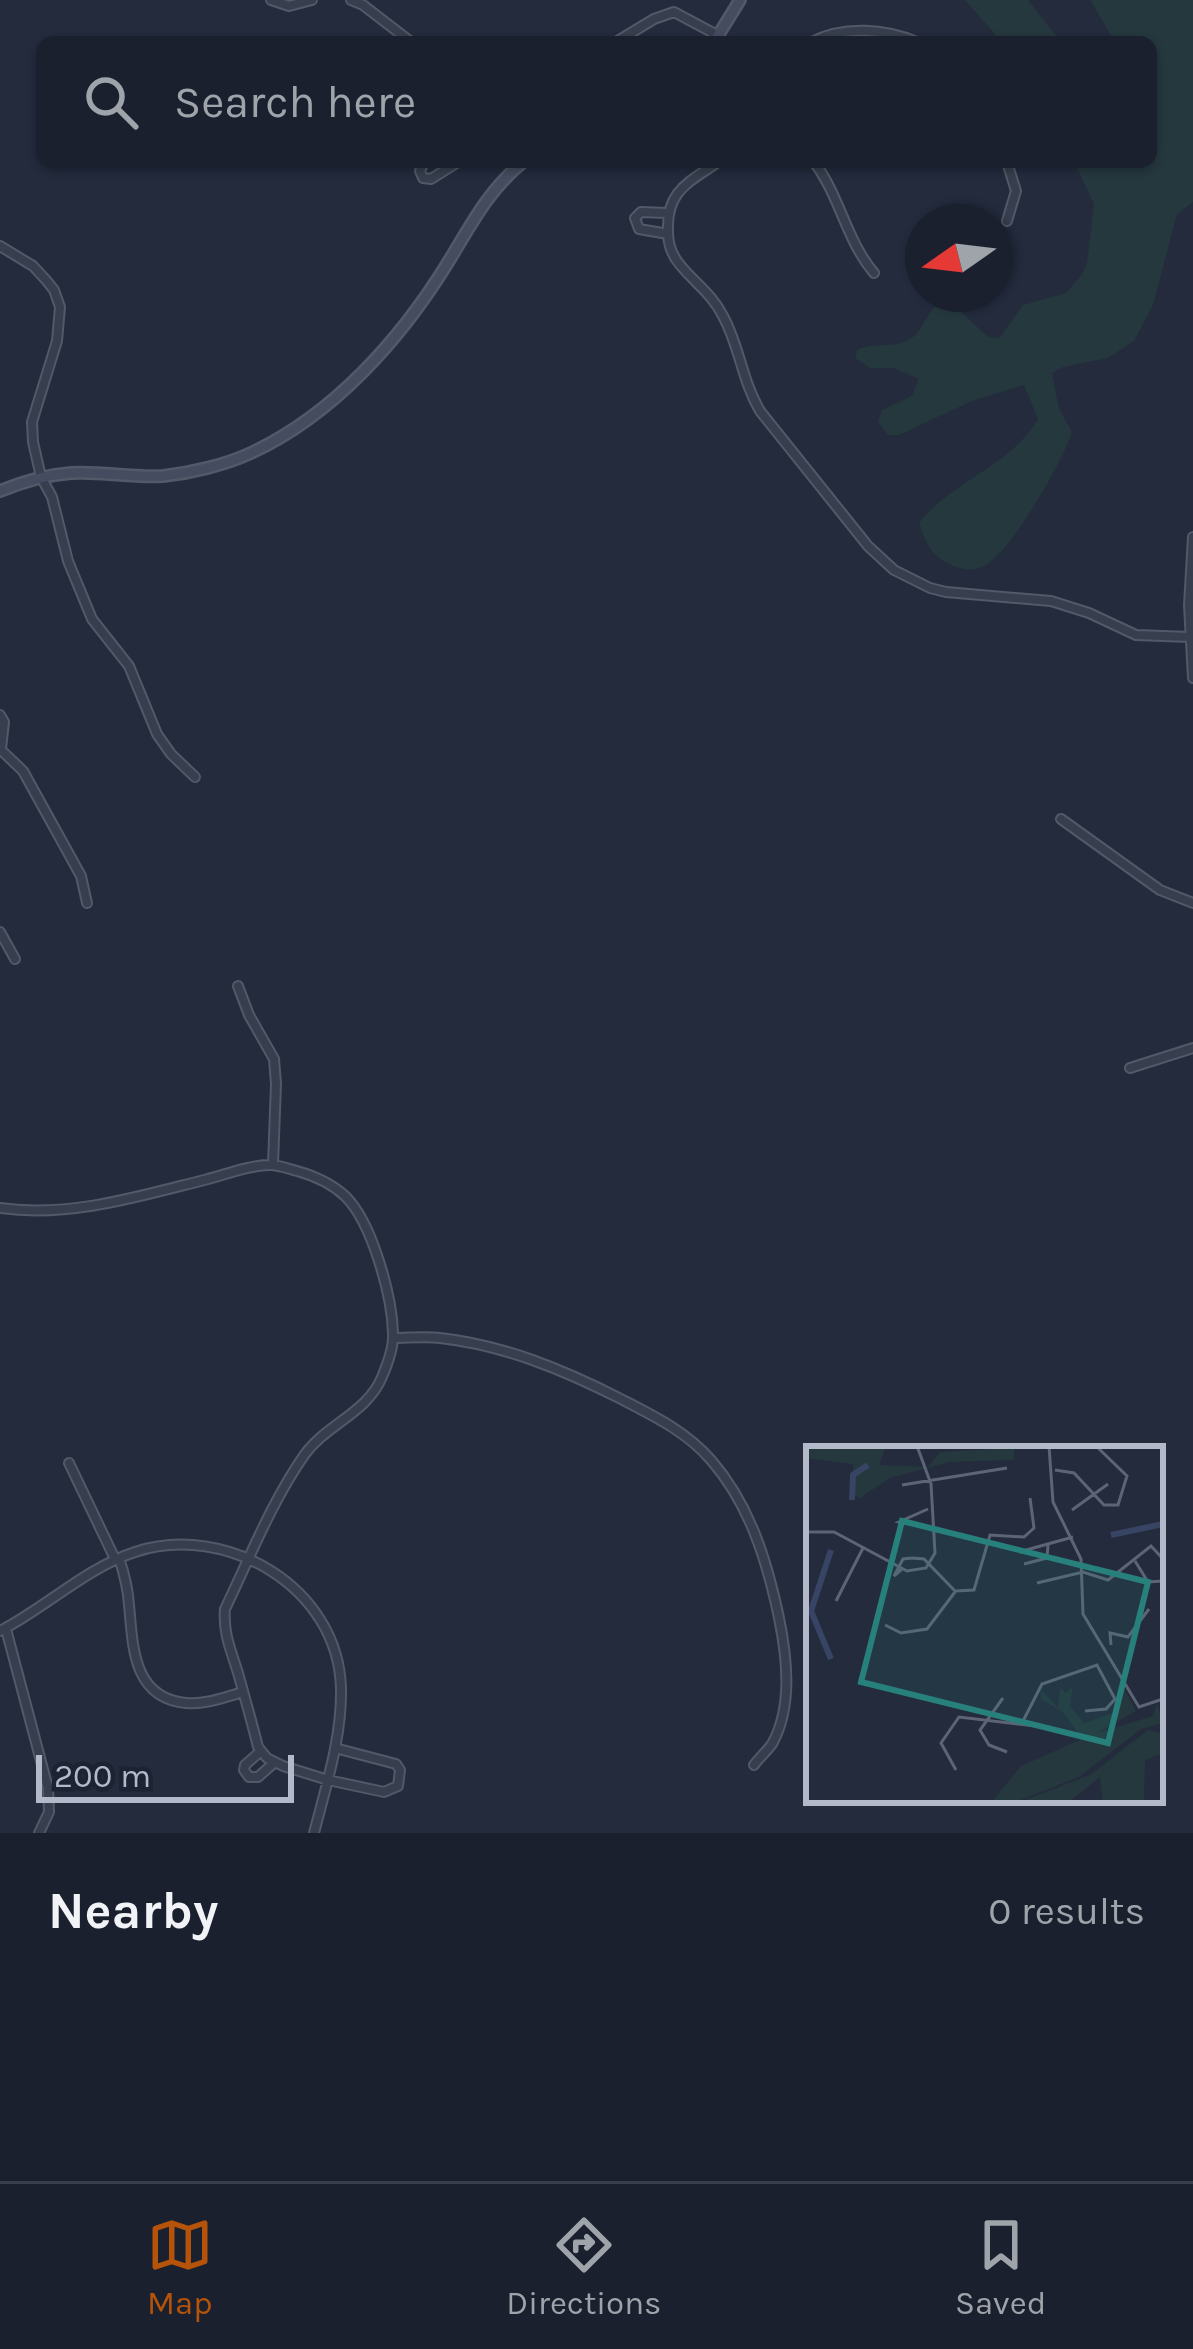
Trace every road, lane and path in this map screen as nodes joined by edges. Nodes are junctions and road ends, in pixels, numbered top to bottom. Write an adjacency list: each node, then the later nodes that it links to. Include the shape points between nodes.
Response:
1 (271, 0): 2 (street)
2 (312, 0)
3 (351, 0): 5 (street)
4 (740, 0): 8 (street)
5 (403, 36)
6 (626, 36): 7 (street, via 674,12)
7 (711, 36)
8 (718, 36)
9 (834, 36): 10 (street)
10 (903, 36)
11 (421, 168): 12 (street, via 430,179)
12 (448, 168)
13 (517, 168): 22 (street, via 491,192 418,306 336,399 289,433 232,461 164,476)
14 (710, 168): 18 (street, via 679,190)
15 (818, 168): 21 (street)
16 (1009, 168): 17 (street)
17 (1012, 204)
18 (667, 213): 19 (street); 19 (street, via 635,218 645,232)
19 (668, 234): 25 (street, via 680,266 718,304 760,411 894,570 946,592 1051,601 1136,634)
20 (0, 246): 22 (street, via 33,266 60,307 32,422)
21 (874, 272)
22 (41, 477): 23 (street); 29 (street, via 92,619 129,666 157,734)
23 (0, 491)
24 (1193, 537): 25 (street)
25 (1190, 637): 26 (street)
26 (1193, 678)
27 (0, 715): 28 (street)
28 (1, 749): 31 (street, via 22,770)
29 (195, 777)
30 (1061, 819): 32 (street, via 1160,890)
31 (87, 903)
32 (1193, 903)
33 (0, 932): 34 (street)
34 (15, 959)
35 (238, 986): 38 (street, via 274,1059)
36 (1193, 1048): 37 (street)
37 (1130, 1068)
38 (272, 1164): 39 (street, via 65,1210); 40 (street, via 316,1176 355,1208 374,1246)
39 (0, 1208)
40 (394, 1338): 43 (street, via 380,1382 311,1446); 49 (street, via 456,1341 570,1374 691,1438 714,1462 754,1528 784,1639 783,1708 772,1744)
41 (69, 1463): 42 (street)
42 (117, 1558): 43 (street, via 184,1543); 44 (street); 45 (street, via 137,1667 148,1683 187,1703)
43 (250, 1558): 45 (street, via 224,1624); 46 (street, via 289,1582 331,1640 341,1684)
44 (3, 1630): 51 (street, via 50,1799)
45 (243, 1692): 47 (street)
46 (335, 1748): 50 (street); 50 (street, via 396,1764 400,1779 384,1792)
47 (261, 1751): 48 (street); 48 (street, via 245,1765 246,1775 258,1777)
48 (275, 1762): 50 (street)
49 (754, 1765)
50 (328, 1780): 52 (street)
51 (39, 1833)
52 (314, 1833)

